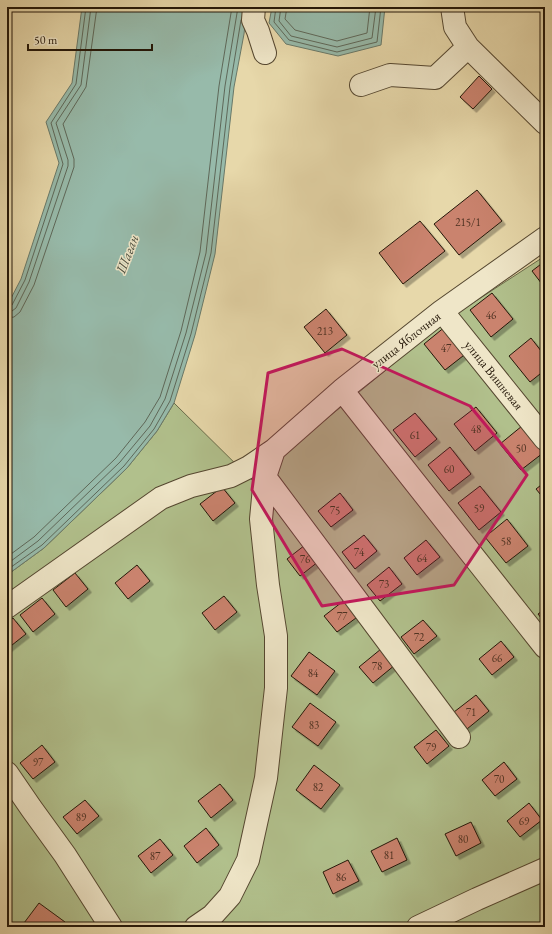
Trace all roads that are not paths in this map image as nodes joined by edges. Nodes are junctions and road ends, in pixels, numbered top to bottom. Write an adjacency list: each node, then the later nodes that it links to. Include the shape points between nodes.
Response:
1 (254, 7): 4 (street, via 253,20)
2 (452, 7): 3 (street, via 455,27)
3 (468, 47): 5 (street, via 435,78 390,75); 6 (street)
4 (265, 53)
5 (361, 85)
6 (545, 124)
7 (545, 238): 8 (street, улица Яблочная)
8 (442, 311): 9 (street, улица Яблочная); 10 (street, улица Вишневая)
9 (342, 390): 11 (street, улица Яблочная); 14 (street)
10 (545, 439)
11 (274, 450): 12 (street); 13 (street, улица Яблочная, via 231,476 191,486 160,498)
12 (265, 477): 15 (street); 19 (street, via 260,519 276,636 276,688 266,778 248,860 230,896 212,916)
13 (7, 607)
14 (545, 647)
15 (459, 737)
16 (7, 773): 18 (street, via 65,855)
17 (545, 869): 20 (street)
18 (111, 927)
19 (196, 927)
20 (418, 927)

